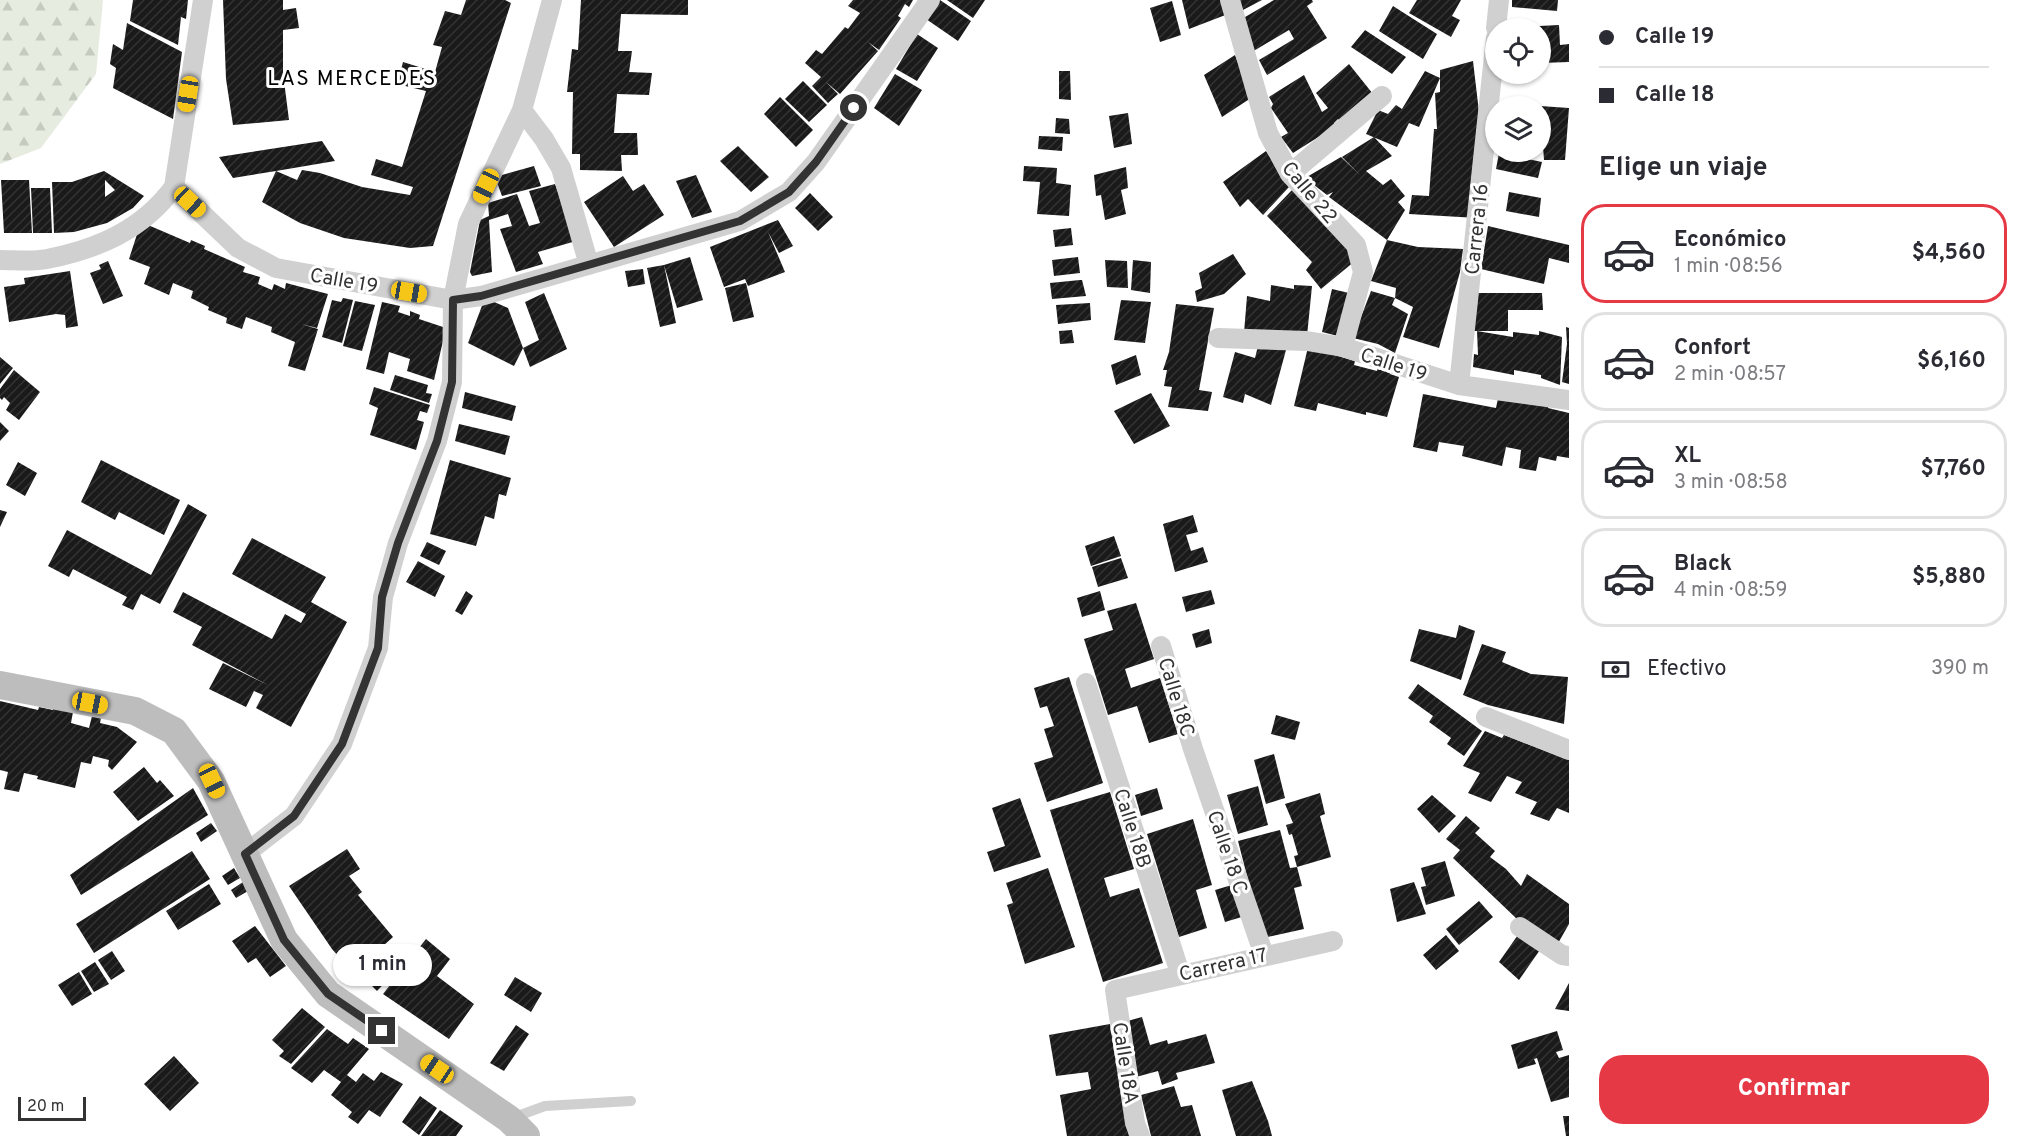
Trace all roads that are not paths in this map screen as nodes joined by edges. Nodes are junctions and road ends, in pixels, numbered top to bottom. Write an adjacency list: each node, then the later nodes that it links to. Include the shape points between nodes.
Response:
1 (203, 0): 9 (street)
2 (552, 0): 7 (street)
3 (930, 0): 11 (street, Calle 19, via 816,162 789,192 740,221)
4 (1230, 0): 8 (street, Calle 22, via 1268,133)
5 (1491, 84): 15 (street, Carrera 16)
6 (1382, 96): 8 (street)
7 (522, 110): 11 (street, via 561,168); 12 (street, via 468,224)
8 (1290, 174): 14 (street, Calle 22, via 1356,245 1363,272)
9 (174, 188): 10 (street, via 160,206 118,238 45,260); 12 (street, Calle 19, via 238,248 276,268)
10 (0, 260)
11 (588, 265): 12 (street, Calle 19, via 481,296)
12 (453, 300): 23 (street, via 452,382 437,441 382,597 378,648 342,744 294,816)
13 (1218, 338): 14 (street, Calle 19, via 1307,341)
14 (1342, 347): 15 (street, Calle 19)
15 (1459, 385): 16 (street, Calle 19)
16 (1569, 400)
17 (1161, 646): 21 (street, Calle 18C)
18 (1086, 683): 28 (street, Calle 18B)
19 (0, 685): 23 (main road, via 135,711 174,731 212,781)
20 (1486, 717): 22 (street)
21 (1193, 748): 26 (street, Calle 18 C)
22 (1569, 750)
23 (245, 854): 31 (main road, via 284,940 328,994)
24 (1521, 927): 27 (street)
25 (1333, 941): 26 (street, Carrera 17)
26 (1264, 955): 28 (street, Carrera 17)
27 (1569, 956)
28 (1180, 973): 29 (street, Carrera 17)
29 (1115, 990): 32 (street, Calle 18A)
30 (631, 1101): 31 (lane, via 545,1106)
31 (518, 1127)
32 (1140, 1136)

